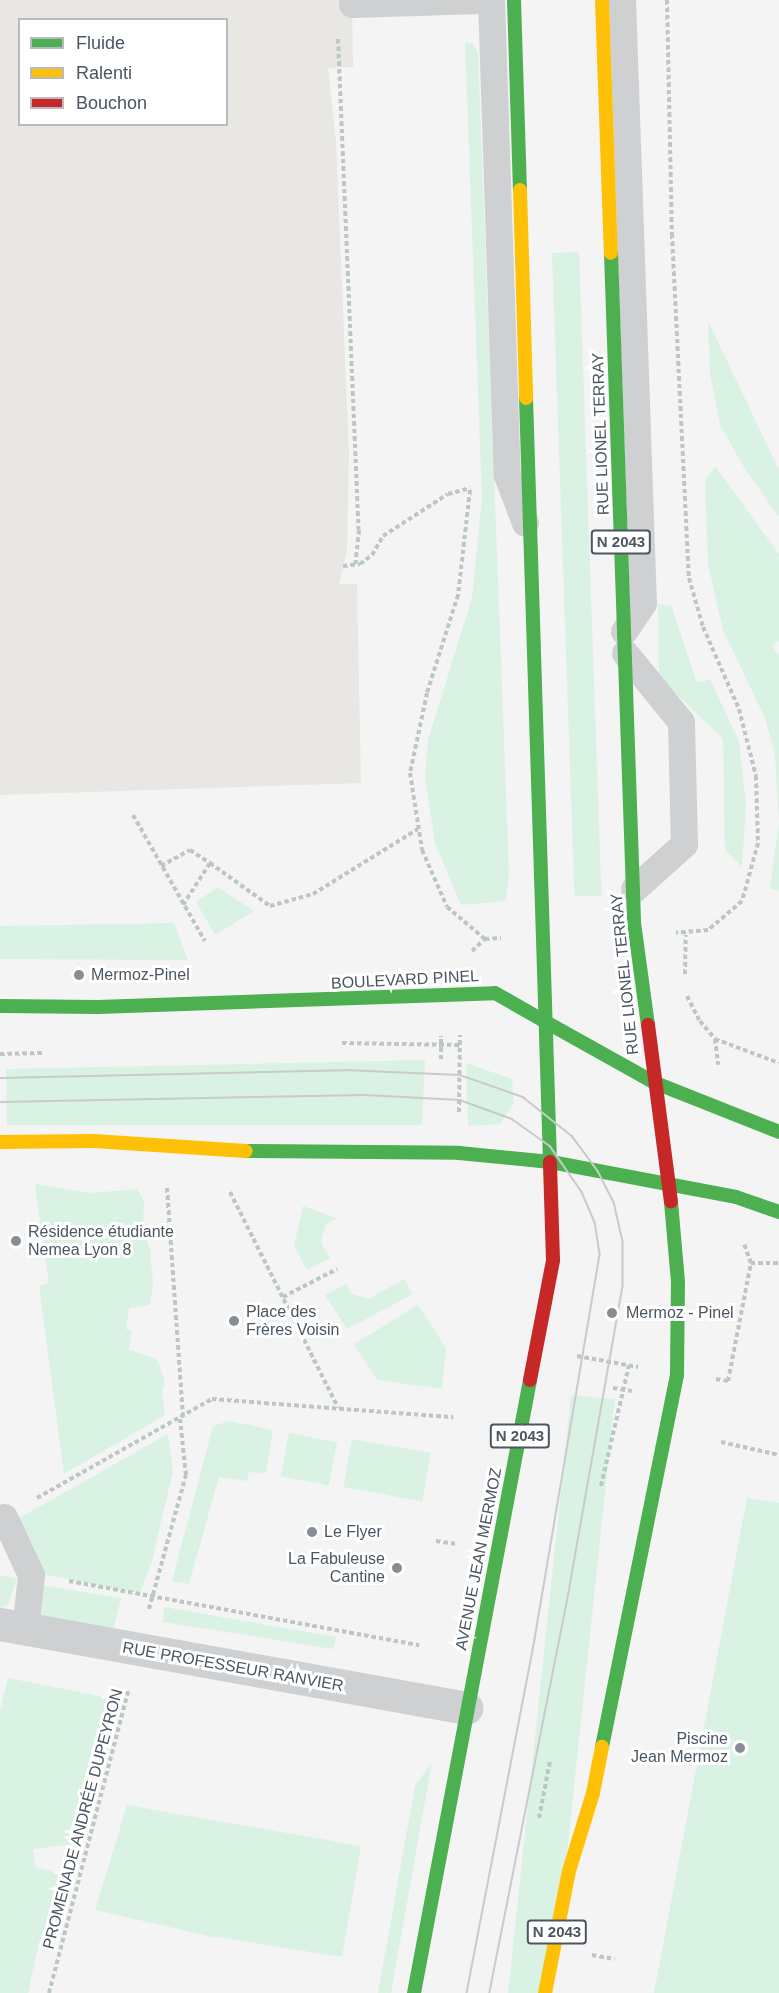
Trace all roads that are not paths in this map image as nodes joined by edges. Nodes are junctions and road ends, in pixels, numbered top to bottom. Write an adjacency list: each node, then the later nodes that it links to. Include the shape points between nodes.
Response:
1 (481, 0): 6 (lane)
2 (491, 0): 7 (lane, via 507,475)
3 (514, 0): 7 (main road, N 2043)
4 (602, 0): 8 (main road, RUE LIONEL TERRAY / N 2043)
5 (622, 0): 8 (lane, via 643,603)
6 (352, 4)
7 (531, 537): 11 (main road, N 2043)
8 (625, 642): 9 (main road, RUE LIONEL TERRAY / N 2043); 9 (lane, via 681,722 684,844)
9 (633, 889): 12 (main road, RUE LIONEL TERRAY / N 2043)
10 (0, 1006): 11 (main road, BOULEVARD PINEL, via 495,993)
11 (544, 1021): 12 (main road, BOULEVARD PINEL); 15 (main road, AVENUE JEAN MERMOZ / N 2043)
12 (653, 1082): 13 (main road, BOULEVARD PINEL); 16 (main road, N 2043)
13 (779, 1132)
14 (0, 1142): 15 (main road, via 94,1142 202,1152 459,1153)
15 (551, 1162): 16 (main road); 20 (main road, AVENUE JEAN MERMOZ / N 2043, via 553,1260)
16 (669, 1183): 17 (main road, via 736,1197); 22 (main road, N 2043, via 678,1282 674,1398 593,1793 569,1871)
17 (779, 1212)
18 (4, 1517): 19 (lane, via 31,1575)
19 (12, 1627): 20 (street, RUE PROFESSEUR RANVIER)
20 (467, 1708): 21 (main road, AVENUE JEAN MERMOZ / N 2043)
21 (414, 1993)
22 (545, 1993)

